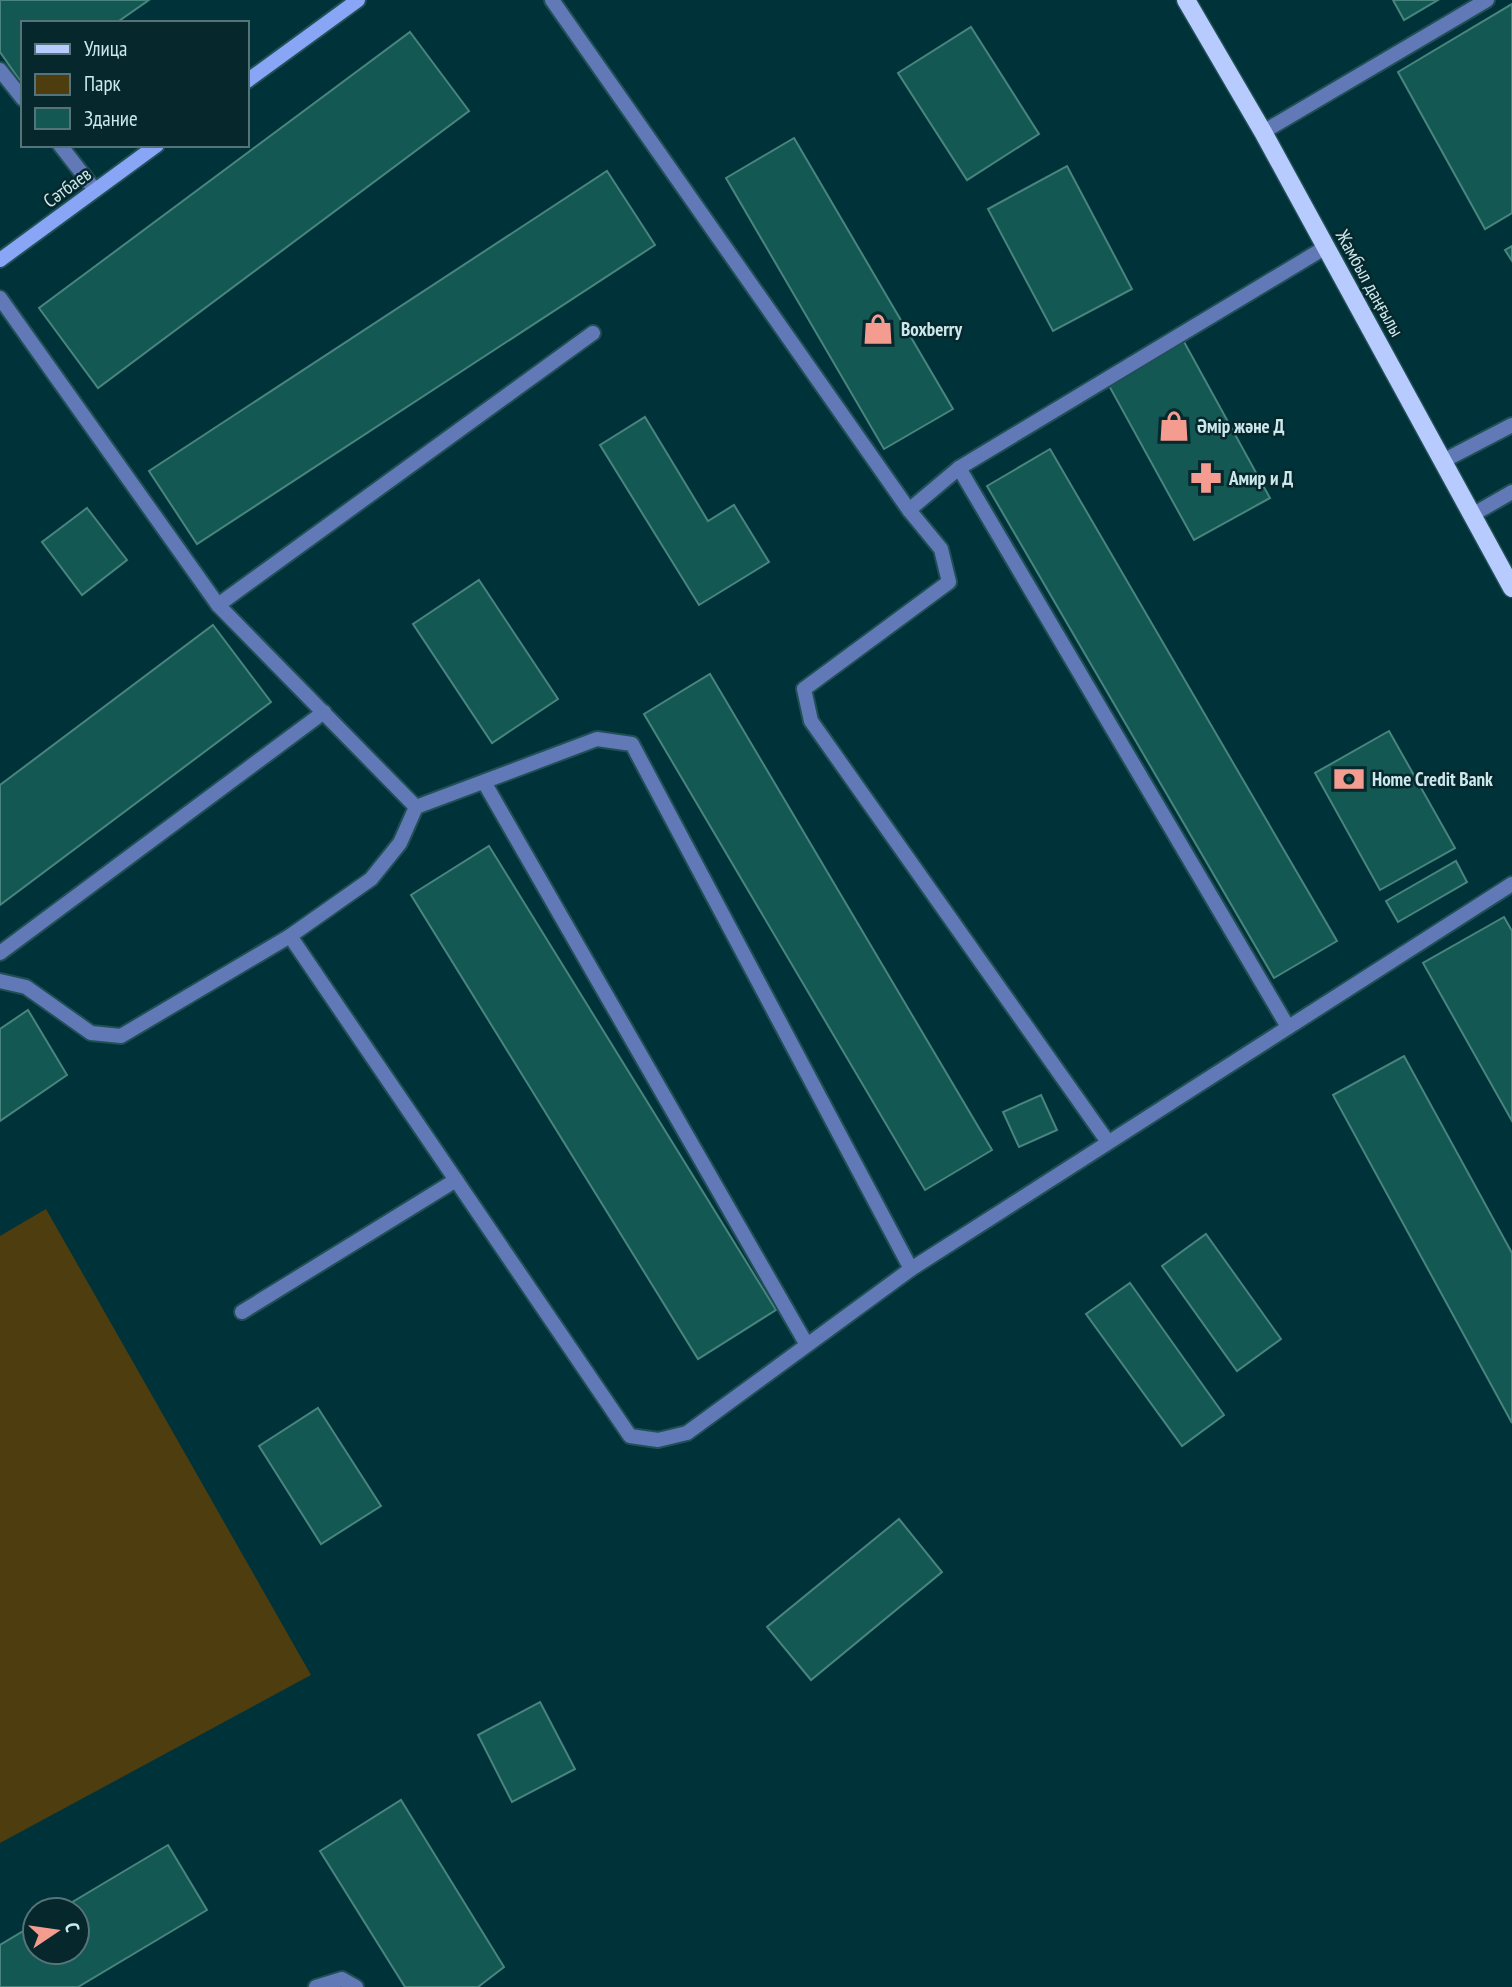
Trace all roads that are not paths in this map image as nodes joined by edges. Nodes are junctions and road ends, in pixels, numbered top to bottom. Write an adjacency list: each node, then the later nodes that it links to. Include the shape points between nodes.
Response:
1 (358, 0): 6 (street)
2 (552, 0): 20 (street)
3 (1186, 0): 8 (main road, Жамбыл даңғылы)
4 (1488, 0): 8 (street)
5 (0, 70): 7 (street)
6 (248, 79)
7 (21, 96)
8 (1263, 132): 12 (main road, Жамбыл даңғылы)
9 (62, 147): 11 (street)
10 (155, 147): 11 (street, Сәтбаев)
11 (95, 190): 13 (street, Сәтбаев)
12 (1326, 247): 17 (main road, Жамбыл даңғылы); 18 (street)
13 (0, 260)
14 (0, 298): 23 (street)
15 (593, 333): 23 (street)
16 (1512, 425): 17 (street)
17 (1443, 461): 21 (main road, Жамбыл даңғылы)
18 (958, 468): 20 (street); 31 (street)
19 (1512, 492): 21 (street)
20 (909, 510): 32 (street, via 941,549 949,582 804,689 811,721)
21 (1472, 515): 22 (main road, Жамбыл даңғылы)
22 (1512, 588)
23 (218, 605): 24 (street)
24 (324, 712): 26 (street); 29 (street)
25 (484, 782): 26 (street); 34 (street, via 597,739 632,744); 36 (street)
26 (416, 807): 28 (street, via 400,843 371,879)
27 (1512, 884): 31 (street)
28 (290, 936): 30 (street, via 121,1036 91,1033 26,987); 33 (street)
29 (0, 953)
30 (0, 981)
31 (1289, 1027): 32 (street)
32 (1108, 1142): 34 (street)
33 (456, 1180): 35 (street); 36 (street, via 630,1436 658,1440 687,1433)
34 (911, 1269): 36 (street)
35 (242, 1312)
36 (807, 1345)
37 (316, 1987): 38 (street, via 342,1979)
38 (356, 1987)

